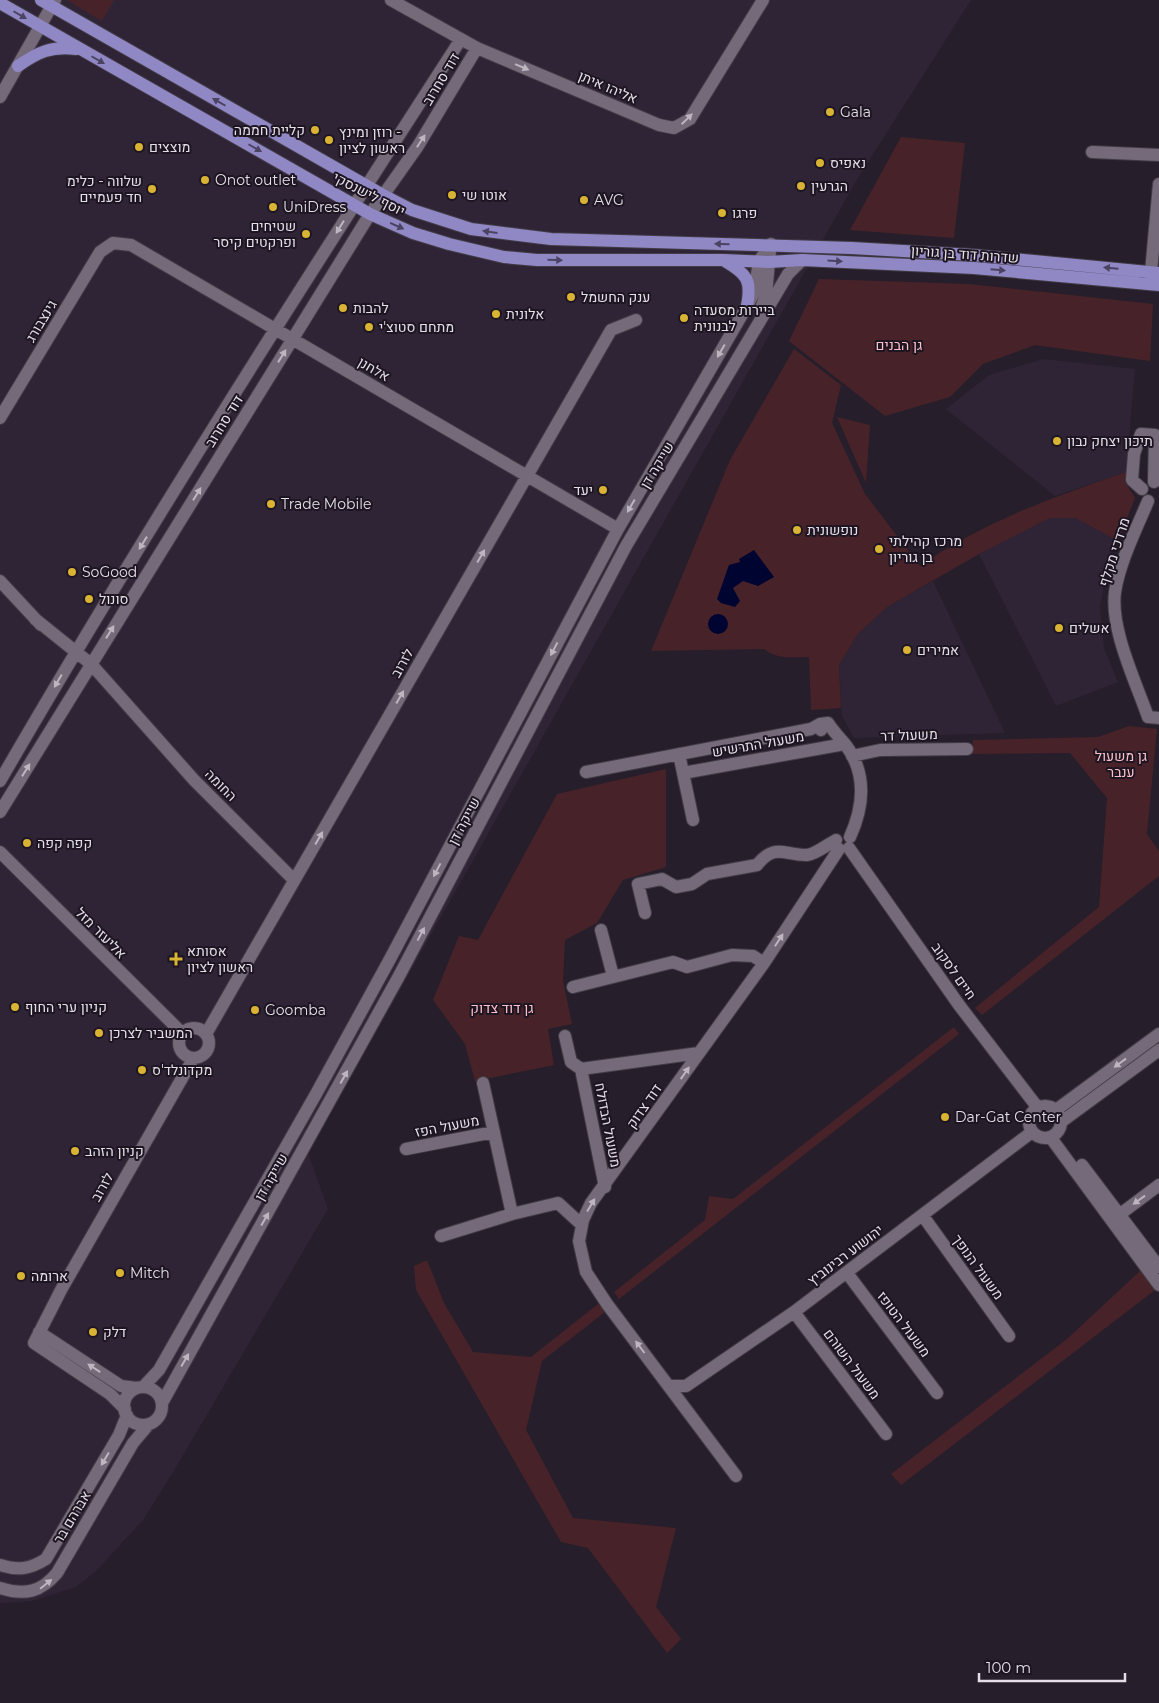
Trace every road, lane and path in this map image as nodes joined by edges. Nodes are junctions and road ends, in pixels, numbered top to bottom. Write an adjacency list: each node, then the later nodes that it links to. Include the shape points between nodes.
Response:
1 (391, 0): 6 (street, אליהו איתן)
2 (763, 0): 7 (street, אליהו איתן, one-way to 2, via 659,125 674,128 690,119)
3 (48, 1): 5 (street); 14 (main road, יוסף לישנסקי, one-way to 3)
4 (0, 3): 5 (main road, יוסף לישנסקי, one-way to 5)
5 (40, 26): 8 (main road, יוסף לישנסקי); 9 (street)
6 (461, 39): 7 (street, אליהו איתן); 14 (street, דוד סחרוב)
7 (478, 48): 15 (street, דוד סחרוב, one-way to 7, via 418,146)
8 (81, 50): 9 (main road, via 46,49); 16 (main road, יוסף לישנסקי, one-way to 16)
9 (18, 66): 10 (street)
10 (0, 97)
11 (1092, 152): 12 (street)
12 (1159, 156)
13 (1159, 184): 23 (street)
14 (366, 186): 15 (main road, יוסף לישנסקי); 16 (street, דוד סחרוב)
15 (383, 195): 17 (street, דוד סחרוב); 19 (main road, יוסף לישנסקי, one-way to 15, via 551,239 492,232 441,220)
16 (354, 204): 17 (main road, יוסף לישנסקי); 26 (street, דוד סחרוב, one-way to 26)
17 (370, 214): 20 (main road, יוסף לישנסקי, one-way to 20, via 413,233 504,257 537,260); 28 (street, דוד סחרוב)
18 (113, 243): 26 (street, אלחנן, via 131,245); 29 (street, גינצבורג, via 100,252)
19 (771, 244): 22 (street); 23 (main road, שדרות דוד בן גוריון, one-way to 19, via 972,255)
20 (723, 260): 22 (main road, יוסף לישנסקי); 24 (main road, via 747,278 750,290)
21 (802, 260): 22 (main road, שדרות דוד בן גוריון); 23 (main road, שדרות דוד בן גוריון, one-way to 23); 27 (street, שייקה דן, via 788,274)
22 (764, 262): 24 (street, שייקה דן); 27 (street, via 766,295)
23 (1154, 278)
24 (747, 306): 35 (street, שייקה דן, one-way to 35)
25 (636, 320): 31 (street, לזרוב, via 611,330)
26 (275, 329): 28 (street, אלחנן); 37 (street, דוד סחרוב, one-way to 37)
27 (753, 332): 88 (street, שייקה דן, one-way to 27, via 394,985 626,546)
28 (293, 339): 31 (street, אלחנן); 38 (street, דוד סחרוב, one-way to 28)
29 (0, 418)
30 (1157, 430): 32 (street); 33 (street, via 1141,434 1134,454 1132,480)
31 (528, 476): 35 (street, אלחנן); 52 (street, לזרוב, one-way to 31)
32 (1157, 483): 33 (street, via 1146,484)
33 (1142, 489): 34 (street, via 1143,496)
34 (1153, 501): 39 (street, מרדכי מקלף, via 1126,554 1115,593 1117,628 1148,717)
35 (618, 529): 86 (street, שייקה דן, one-way to 86, via 316,1094 159,1370)
36 (0, 581): 37 (street, החומה)
37 (74, 654): 38 (street, החומה); 47 (street, דוד סחרוב, one-way to 47)
38 (88, 668): 48 (street, דוד סחרוב, one-way to 38); 52 (street, החומה)
39 (1159, 718)
40 (817, 728): 41 (street, דוד צדוק, via 828,733); 43 (street); 44 (street, דוד צדוק, via 828,724)
41 (839, 745): 46 (street, משעול התרשיש); 50 (street, דוד צדוק, via 849,760 857,796)
42 (967, 749): 44 (street, משעול דר, via 880,750)
43 (679, 754): 45 (street); 46 (street)
44 (852, 756): 50 (street, דוד צדוק, via 859,773 862,803 859,817)
45 (586, 772)
46 (683, 773): 49 (street)
47 (0, 780)
48 (0, 812)
49 (693, 820)
50 (844, 842): 53 (street, via 808,855 782,850 763,857 756,865 707,874 692,884 676,887 662,879 638,884); 55 (street, דוד צדוק, one-way to 50); 67 (street, חיים לסקוב, via 959,1005)
51 (0, 852): 58 (street, אליעזר מזל)
52 (294, 880): 59 (street, לזרוב)
53 (645, 914)
54 (601, 930): 56 (street)
55 (764, 963): 56 (street, via 753,956 732,955 687,968 673,962); 63 (street, דוד צדוק)
56 (613, 976): 57 (street)
57 (573, 987)
58 (182, 1033): 59 (street, via 193,1028); 64 (street, via 178,1041 180,1050)
59 (206, 1034): 64 (street, via 207,1052)
60 (1159, 1034): 68 (street, one-way to 68)
61 (565, 1036): 65 (street, משעול הבדולח, via 571,1062)
62 (1159, 1050): 68 (street)
63 (699, 1053): 65 (street, משעול הבדולח); 73 (street, דוד צדוק, one-way to 63)
64 (193, 1059): 84 (street, לזרוב)
65 (581, 1069): 73 (street, משעול הבדולח)
66 (483, 1083): 69 (street, משעול הפז)
67 (1038, 1108): 68 (street, via 1047,1106); 70 (street, via 1030,1116)
68 (1056, 1126): 70 (street, via 1040,1138); 75 (street); 81 (street)
69 (494, 1132): 71 (street, משעול הפז); 74 (street, משעול הפז)
70 (1032, 1132): 76 (street, יהושוע רבינוביץ)
71 (406, 1149)
72 (1159, 1185): 75 (street, one-way to 75)
73 (605, 1186): 77 (street, דוד צדוק, one-way to 73, via 591,1203)
74 (512, 1214): 77 (street, via 558,1203); 78 (street)
75 (1119, 1215): 79 (street)
76 (922, 1216): 80 (street, יהושוע רבינוביץ); 83 (street, משעול הנופך)
77 (582, 1226): 85 (street, דוד צדוק, one-way to 77, via 586,1272 579,1241)
78 (440, 1236)
79 (1159, 1267)
80 (847, 1273): 82 (street, יהושוע רבינוביץ); 87 (street, משעול הטופז)
81 (1159, 1285)
82 (794, 1312): 85 (street, יהושוע רבינוביץ, via 686,1386); 91 (street, משעול השוהם)
83 (1010, 1336)
84 (36, 1338): 86 (street, one-way to 84, via 121,1386); 89 (street, via 110,1394)
85 (669, 1386): 92 (street, דוד צדוק)
86 (140, 1388): 88 (street, via 155,1392); 89 (street, via 127,1397)
87 (937, 1393)
88 (162, 1403): 90 (street, via 159,1416)
89 (126, 1412): 90 (street, via 136,1424); 93 (street, אברהם בר, one-way to 93, via 119,1435 46,1559 24,1569)
90 (149, 1424): 94 (street, אברהם בר, one-way to 90, via 32,1591 46,1586 57,1573 133,1443)
91 (886, 1434)
92 (736, 1476)
93 (0, 1565)
94 (0, 1588)

